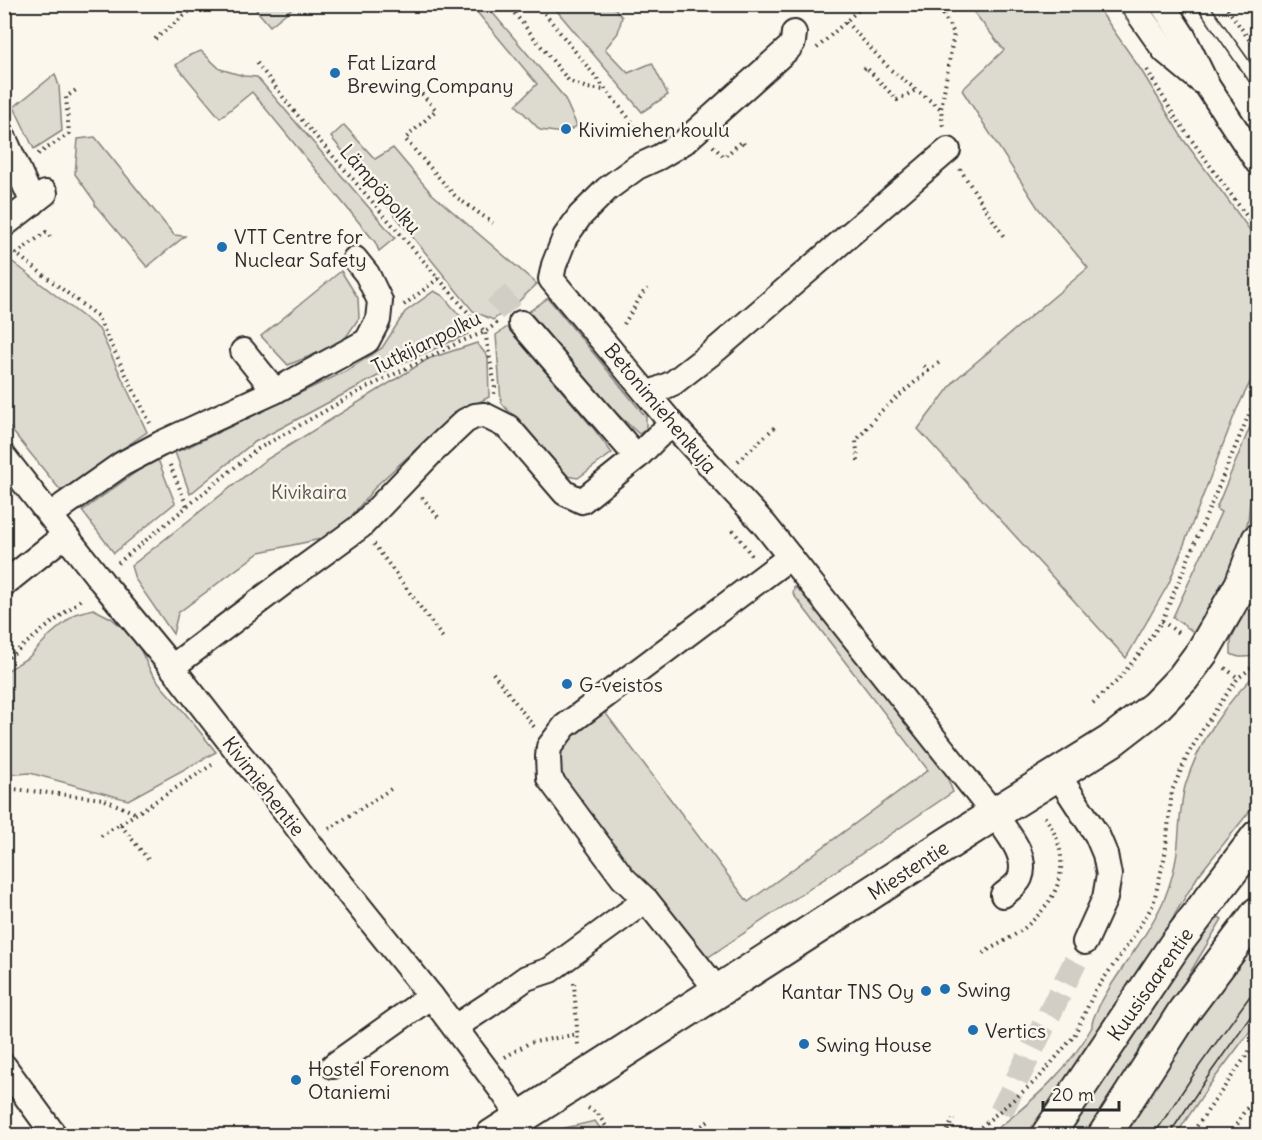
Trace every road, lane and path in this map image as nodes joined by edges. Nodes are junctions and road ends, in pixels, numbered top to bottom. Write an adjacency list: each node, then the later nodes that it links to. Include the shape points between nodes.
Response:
1 (507, 4): 20 (path, via 569,81)
2 (537, 4): 20 (path)
3 (866, 4): 9 (path)
4 (937, 4): 22 (path, via 954,33)
5 (1132, 4): 18 (street, via 1165,51)
6 (1162, 4): 18 (street)
7 (1224, 4): 13 (path)
8 (190, 11): 11 (path)
9 (846, 22): 12 (path); 21 (path, via 891,70)
10 (794, 33): 28 (street, Betonimiehenkuja, via 793,42 781,56 684,142)
11 (155, 39)
12 (812, 52)
13 (1257, 52)
14 (257, 63): 42 (path, Lämpöpolku)
15 (864, 69): 21 (path, via 897,100)
16 (1146, 69): 33 (path, via 1175,117)
17 (412, 87): 31 (path, via 436,110 405,139 456,197)
18 (1208, 87): 26 (street)
19 (78, 88): 29 (path, via 66,97 69,134)
20 (606, 90): 28 (path)
21 (916, 90): 22 (path)
22 (941, 109): 27 (path)
23 (4, 138): 32 (street, via 39,198)
24 (711, 144): 25 (path, via 724,157 742,141)
25 (745, 146)
26 (1251, 148): 30 (street)
27 (948, 150): 34 (path); 49 (street, via 718,348 673,382)
28 (659, 157): 49 (street, Betonimiehenkuja, via 637,167 607,189 580,216 565,237 551,279)
29 (30, 159)
30 (1257, 163)
31 (493, 223)
32 (4, 225)
33 (1257, 232)
34 (1004, 237)
35 (52, 240): 37 (path, via 46,232)
36 (4, 245): 37 (path)
37 (16, 254): 53 (path, via 97,316)
38 (355, 259): 47 (street, via 380,301 378,320 368,341)
39 (648, 290): 41 (path)
40 (512, 321): 42 (path, Tutkijanpolku); 55 (street)
41 (624, 324)
42 (485, 332): 50 (path, via 495,386); 58 (path, Tutkijanpolku, via 360,391 256,450)
43 (243, 351): 47 (street)
44 (940, 362): 46 (path)
45 (922, 363): 46 (path)
46 (928, 371): 56 (path, via 880,412 856,441)
47 (275, 391): 53 (street)
48 (1257, 393): 71 (path, via 1162,621 1117,681)
49 (648, 394): 51 (street, Betonimiehenkuja)
50 (491, 418): 55 (street, via 508,427 565,493 582,501); 60 (street, via 475,416 465,421)
51 (673, 425): 55 (street); 57 (street, Betonimiehenkuja)
52 (775, 427): 57 (path)
53 (160, 444): 58 (path); 59 (street, via 122,464)
54 (4, 457): 59 (street, Kivimiehentie)
55 (637, 458)
56 (858, 461)
57 (718, 476): 63 (street, Betonimiehenkuja)
58 (187, 506): 64 (path, Tutkijanpolku, via 113,568)
59 (51, 516): 61 (street, Kivimiehentie)
60 (361, 526): 66 (path); 69 (street)
61 (65, 535): 64 (street, Kivimiehentie); 65 (street)
62 (1257, 540): 74 (main road, Miestentie, via 1241,585 1183,678 1155,707 1112,741)
63 (790, 557): 72 (street, via 565,726); 78 (street, Betonimiehenkuja)
64 (102, 582): 67 (path, Tutkijanpolku); 69 (street, Kivimiehentie)
65 (4, 584)
66 (443, 638)
67 (4, 662)
68 (1257, 663): 110 (path, via 1238,678 1208,721 1172,791 1165,855 1153,905 1095,991 1074,1036 1038,1079)
69 (172, 667): 73 (street, Kivimiehentie)
70 (493, 672): 72 (path)
71 (1093, 703)
72 (549, 747): 85 (street, via 549,778 623,878)
73 (237, 751): 77 (path); 92 (street, Kivimiehentie)
74 (1058, 775): 78 (main road, Miestentie); 88 (street, via 1105,854 1105,898)
75 (394, 787): 80 (path)
76 (4, 788): 77 (path, via 103,799)
77 (136, 814): 79 (path)
78 (994, 814): 84 (street, Betonimiehenkuja, via 1020,855 1022,868 1014,887); 91 (main road, Miestentie)
79 (120, 824): 81 (path); 83 (path)
80 (324, 833)
81 (101, 836)
82 (1257, 836): 111 (main road, Kuusisaarentie, via 1175,945)
83 (150, 862)
84 (1003, 895)
85 (646, 900): 90 (street); 91 (street)
86 (1257, 913): 112 (main road, via 1185,1010)
87 (1030, 924): 89 (path)
88 (1085, 942)
89 (983, 953)
90 (565, 959): 93 (street, via 550,970 526,978); 94 (path, via 576,986)
91 (718, 991): 102 (main road, Miestentie)
92 (431, 996): 93 (street, Kivimiehentie); 99 (street)
93 (455, 1027): 102 (street, Kivimiehentie)
94 (578, 1034): 96 (path); 97 (path, via 529,1043)
95 (1257, 1039): 113 (path)
96 (578, 1045)
97 (501, 1059)
98 (4, 1066): 105 (street)
99 (333, 1066)
100 (1257, 1097): 114 (path, via 1237,1121)
101 (579, 1104): 107 (path, via 598,1114)
102 (520, 1117): 106 (main road, Miestentie)
103 (953, 1119): 109 (path)
104 (709, 1121): 108 (path)
105 (55, 1136)
106 (492, 1136)
107 (612, 1136)
108 (687, 1136)
109 (945, 1136)
110 (973, 1136)
111 (1047, 1136)
112 (1104, 1136)
113 (1190, 1136)
114 (1234, 1136)

